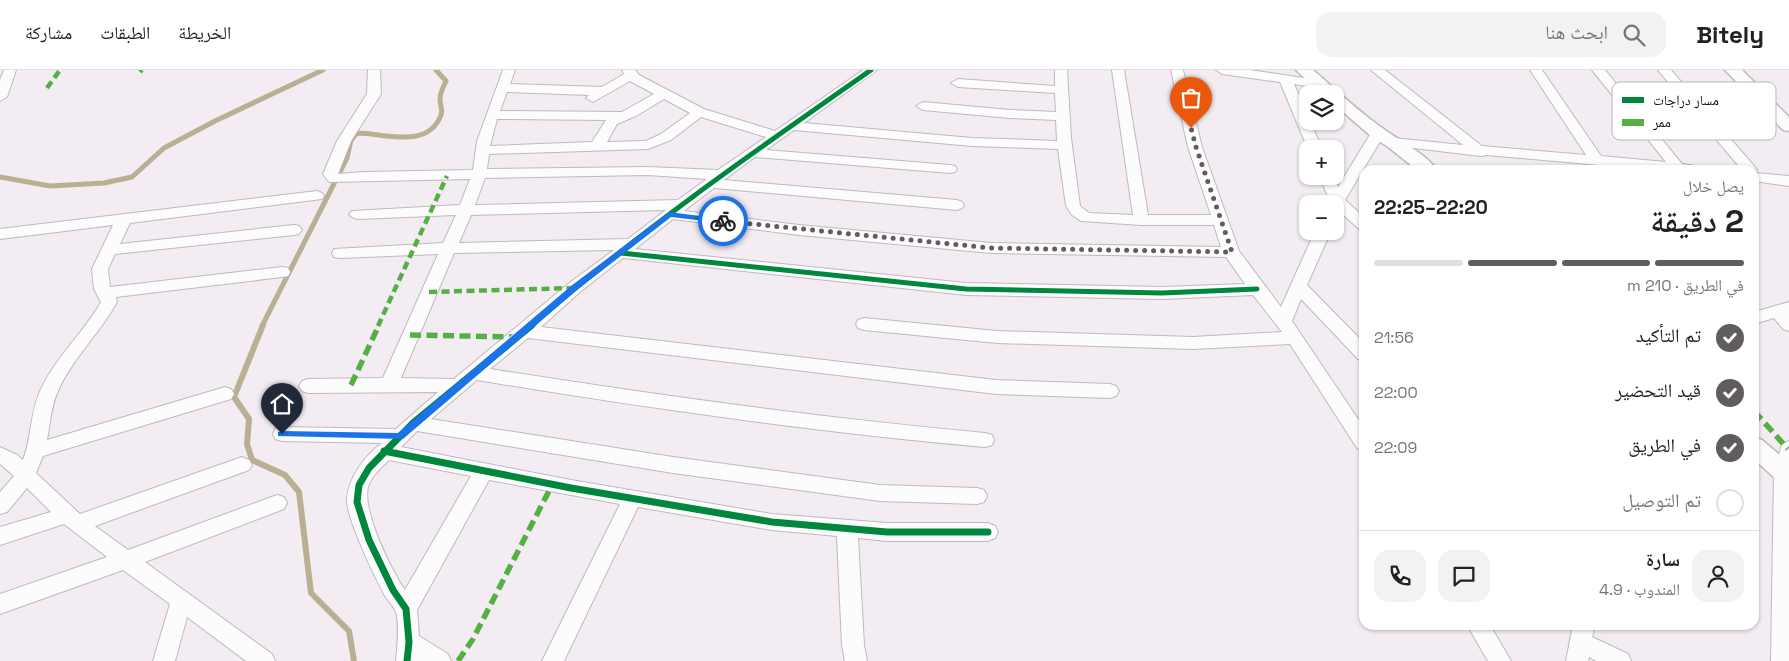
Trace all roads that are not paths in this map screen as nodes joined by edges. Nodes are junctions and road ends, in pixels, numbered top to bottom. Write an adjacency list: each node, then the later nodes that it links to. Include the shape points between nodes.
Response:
1 (10, 70): 27 (street)
2 (374, 70): 57 (street, via 374,94 340,149 330,174 339,179)
3 (509, 70): 23 (street)
4 (871, 70): 36 (street)
5 (1060, 70): 24 (street)
6 (1118, 70): 69 (street)
7 (1177, 70): 70 (street, via 1196,147)
8 (1222, 70): 16 (street)
9 (1304, 70): 21 (street)
10 (1377, 70): 49 (street)
11 (1536, 70): 50 (street)
12 (1598, 70): 22 (street)
13 (1664, 70): 17 (street)
14 (1733, 70): 18 (street)
15 (630, 72): 25 (street); 26 (street, via 634,78)
16 (1285, 79): 20 (street); 40 (street)
17 (1674, 82)
18 (1745, 82)
19 (958, 83): 24 (street)
20 (1310, 85)
21 (1321, 85)
22 (1612, 87)
23 (502, 88): 25 (street); 32 (street)
24 (1062, 90): 35 (street)
25 (604, 92): 33 (street)
26 (663, 94): 30 (street); 34 (street)
27 (0, 97)
28 (1344, 105): 38 (street)
29 (923, 106): 35 (street)
30 (699, 112): 39 (street); 44 (street, via 656,143)
31 (1776, 113): 37 (street)
32 (492, 115): 33 (street); 47 (street)
33 (565, 115): 34 (street)
34 (624, 116): 46 (street, via 607,126)
35 (1063, 116): 45 (street)
36 (791, 126): 39 (street); 45 (street, via 972,142)
37 (1789, 126)
38 (1378, 133): 43 (street); 61 (street)
39 (777, 136): 48 (street)
40 (1311, 140)
41 (1655, 140): 53 (street)
42 (1723, 140): 54 (street)
43 (1393, 142): 49 (street); 51 (street)
44 (641, 145): 46 (street); 56 (street)
45 (1065, 145): 69 (street, via 1073,206 1077,212 1086,218)
46 (598, 146): 47 (street)
47 (484, 150): 57 (street)
48 (754, 152): 55 (street); 59 (street)
49 (1481, 152): 50 (street)
50 (1597, 160): 52 (street)
51 (1422, 165)
52 (1648, 165)
53 (1676, 165)
54 (1745, 165)
55 (950, 170)
56 (632, 171): 57 (street); 59 (street)
57 (478, 176): 65 (street)
58 (1759, 176): 60 (street)
59 (715, 179): 63 (street); 66 (street)
60 (1789, 181)
61 (1341, 195)
62 (317, 196): 68 (street)
63 (956, 205)
64 (1344, 209): 71 (street)
65 (465, 210): 66 (street, via 576,206); 67 (street); 75 (street)
66 (674, 210): 76 (street); 78 (street, via 799,230 991,248)
67 (356, 214)
68 (124, 219): 73 (street); 77 (street)
69 (1142, 220): 70 (street)
70 (1220, 220): 78 (street)
71 (1359, 221)
72 (294, 230): 77 (street)
73 (0, 234)
74 (1319, 240): 81 (street)
75 (449, 248): 76 (street); 79 (street); 93 (street)
76 (626, 248): 82 (street, via 966,289 1162,293); 89 (street)
77 (108, 250): 83 (street, via 100,269)
78 (1232, 252): 82 (street)
79 (340, 253)
80 (282, 272): 83 (street)
81 (1298, 286): 86 (street); 91 (street)
82 (1257, 289): 86 (street)
83 (105, 293): 103 (street, via 109,302 104,311 49,390)
84 (1783, 309): 85 (street); 88 (street)
85 (1759, 316)
86 (1283, 321): 90 (street)
87 (864, 324): 90 (street, via 997,337 1193,343)
88 (1789, 325)
89 (525, 331): 92 (street); 96 (street, via 996,387)
90 (1294, 338): 100 (street)
91 (1359, 349)
92 (474, 373): 95 (street); 101 (street, via 634,400)
93 (389, 385): 94 (street); 95 (street)
94 (308, 386)
95 (458, 386): 98 (street)
96 (1110, 391)
97 (225, 394): 103 (street)
98 (406, 430): 99 (street); 105 (street); 111 (street, via 880,493)
99 (282, 434)
100 (1359, 436)
101 (985, 440)
102 (1789, 449): 110 (street)
103 (36, 450): 109 (street)
104 (1759, 450): 110 (street)
105 (384, 451): 108 (street); 122 (street, via 359,485 357,502 369,540)
106 (0, 455): 109 (street)
107 (242, 465): 115 (street)
108 (484, 471): 112 (street); 122 (street)
109 (26, 475): 114 (street); 115 (street)
110 (1787, 475): 133 (street)
111 (978, 496)
112 (632, 499): 116 (street, via 772,522); 129 (street)
113 (277, 503): 119 (street)
114 (0, 506)
115 (72, 519): 118 (street); 119 (street)
116 (847, 529): 117 (street); 130 (street)
117 (988, 532)
118 (0, 536)
119 (125, 560): 120 (street); 121 (street)
120 (181, 602): 126 (street); 127 (street)
121 (0, 604)
122 (406, 610): 125 (street)
123 (1481, 630): 131 (street)
124 (1581, 643): 132 (street)
125 (408, 652): 128 (street)
126 (164, 661)
127 (264, 661)
128 (440, 661)
129 (553, 661)
130 (856, 661)
131 (1500, 661)
132 (1620, 661)
133 (1782, 661)

